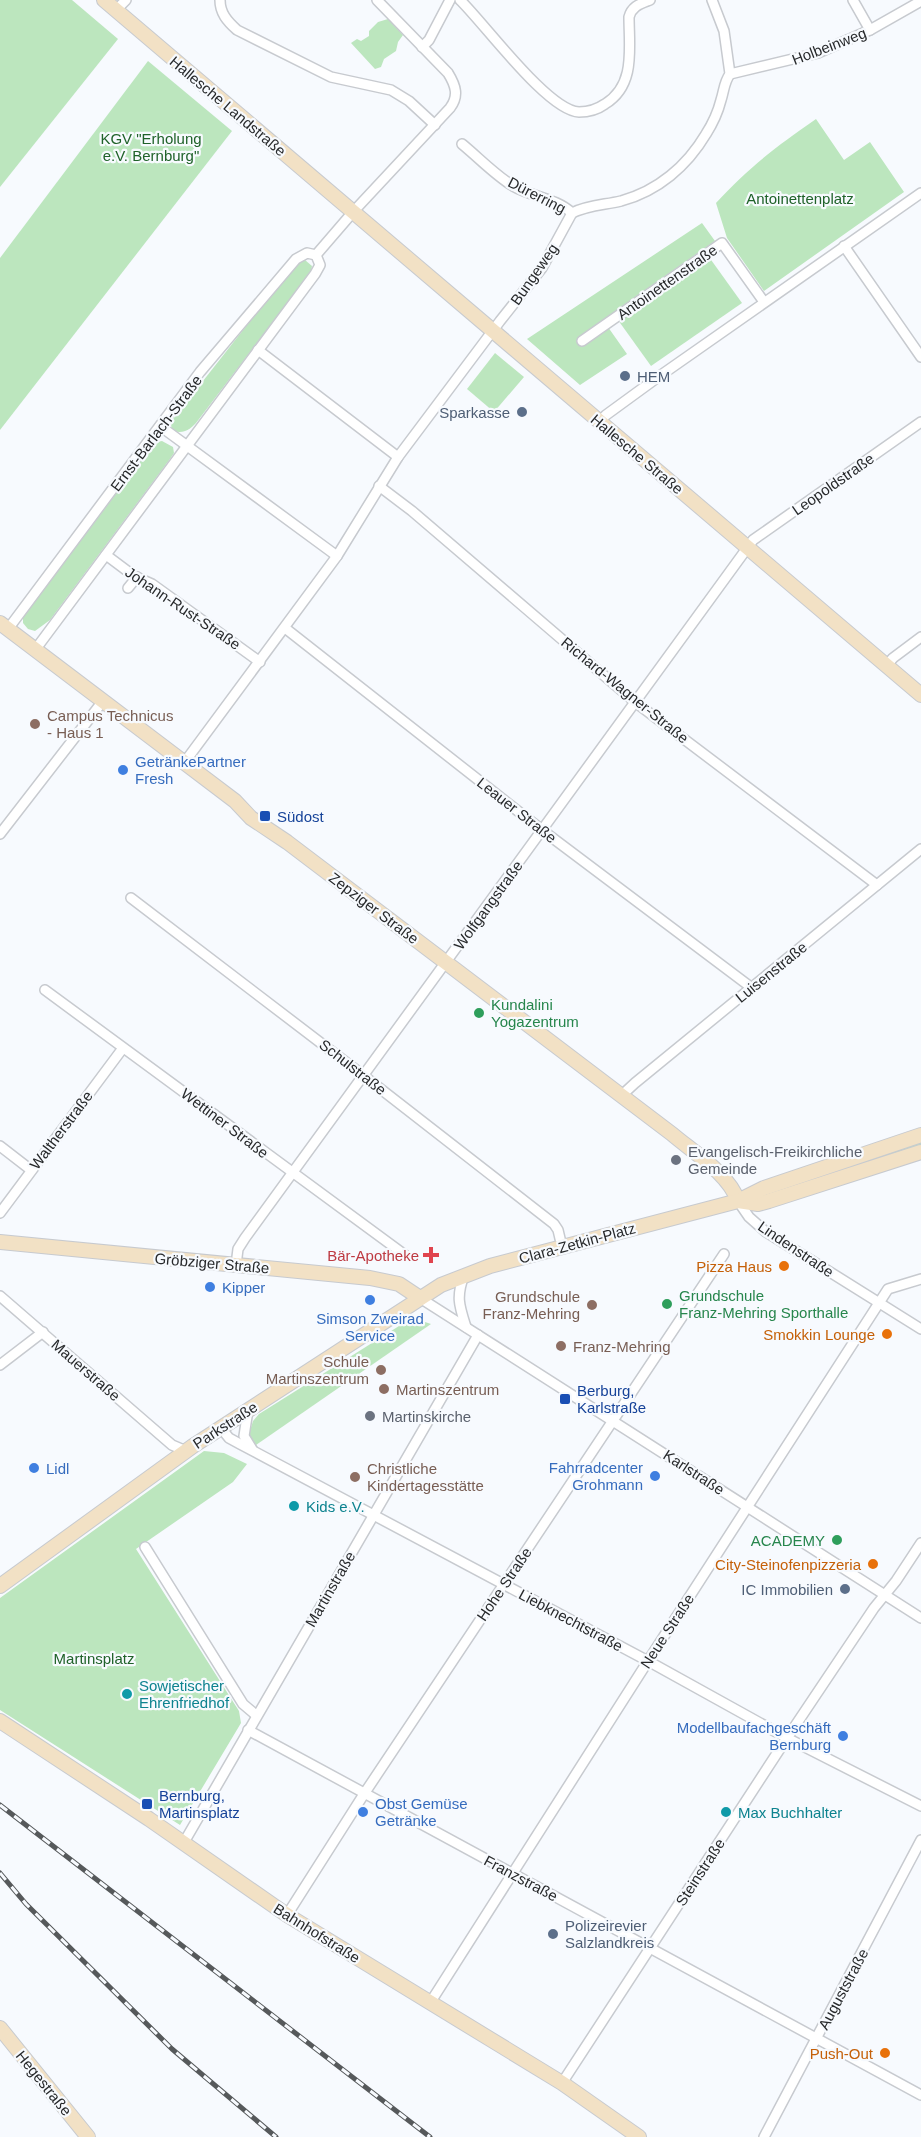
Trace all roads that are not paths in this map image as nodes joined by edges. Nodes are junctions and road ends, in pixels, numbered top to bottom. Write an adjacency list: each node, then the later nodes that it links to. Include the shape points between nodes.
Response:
1 (104, 0): 11 (main road, Hallesche Landstraße)
2 (126, 0): 11 (street)
3 (220, 0): 15 (street, via 228,22 242,33 331,76 391,90)
4 (377, 0): 13 (street, Ernst-Barlach-Straße)
5 (450, 0): 13 (street)
6 (460, 0): 7 (street, via 532,80 556,102 578,112 599,108 614,99 625,84 629,68 628,16 634,7)
7 (650, 0)
8 (712, 0): 14 (street, Dürerring, via 724,31)
9 (853, 0): 12 (street)
10 (921, 1): 12 (street, Holbeinweg)
11 (116, 10): 18 (main road, Hallesche Landstraße)
12 (870, 30): 14 (street, Holbeinweg, via 818,53)
13 (422, 47): 15 (street, Ernst-Barlach-Straße, via 448,74 456,90 454,103)
14 (730, 74): 19 (street, Dürerring, via 710,129 692,156 671,176 640,194 585,206)
15 (435, 125): 18 (street, Ernst-Barlach-Straße)
16 (462, 144): 19 (street, Dürerring, via 511,185 560,204)
17 (921, 193): 20 (street)
18 (353, 212): 21 (street, Ernst-Barlach-Straße); 23 (main road, Hallesche Straße)
19 (572, 213): 23 (street, Bungeweg, via 546,262)
20 (844, 246): 22 (street); 26 (street)
21 (316, 255): 25 (street, Ernst-Barlach-Straße, via 320,265 315,274); 29 (street, Ernst-Barlach-Straße, via 307,253 296,259 200,372)
22 (764, 303): 24 (street, Antoinettenstraße, via 722,243); 27 (street)
23 (492, 331): 27 (main road, Hallesche Straße); 31 (street)
24 (582, 342)
25 (258, 350): 30 (street, Ernst-Barlach-Straße); 31 (street)
26 (921, 357)
27 (599, 422): 33 (main road, Hallesche Straße)
28 (921, 422): 33 (street, Leopoldstraße)
29 (160, 426): 30 (street); 38 (street, Ernst-Barlach-Straße)
30 (188, 446): 34 (street, Ernst-Barlach-Straße); 35 (street)
31 (398, 457): 32 (street)
32 (379, 486): 35 (street); 46 (street, Richard-Wagner-Straße)
33 (747, 548): 43 (main road, Hallesche Straße); 46 (street, Wolfgangstraße)
34 (106, 555): 36 (street, Johann-Rust-Straße); 41 (street, Ernst-Barlach-Straße)
35 (337, 556): 39 (street)
36 (136, 577): 37 (street); 42 (street, Johann-Rust-Straße, via 152,584)
37 (128, 588)
38 (4, 626): 41 (main road, Zepziger Straße)
39 (285, 628): 42 (street); 48 (street, Leauer Straße)
40 (921, 637): 43 (street)
41 (35, 650): 45 (main road, Zepziger Straße)
42 (260, 662): 47 (street)
43 (886, 666): 44 (main road, Hallesche Straße)
44 (921, 696)
45 (103, 701): 47 (main road, Zepziger Straße); 49 (street)
46 (635, 702): 48 (street, Wolfgangstraße); 51 (street, Richard-Wagner-Straße)
47 (184, 763): 53 (main road, Zepziger Straße, via 251,818)
48 (542, 830): 53 (street, Wolfgangstraße); 54 (street, Leauer Straße)
49 (0, 834)
50 (921, 849): 51 (street, Luisenstraße)
51 (877, 885): 54 (street, Luisenstraße)
52 (131, 898): 57 (street, Schulstraße)
53 (446, 962): 57 (street, Wolfgangstraße); 58 (main road, Zepziger Straße)
54 (752, 988): 58 (street, Luisenstraße)
55 (45, 990): 56 (street, Wettiner Straße)
56 (123, 1048): 62 (street, Waltherstraße); 63 (street, Wettiner Straße)
57 (364, 1076): 63 (street, Wolfgangstraße); 67 (street, Schulstraße, via 554,1224)
58 (622, 1095): 64 (main road, Zepziger Straße, via 721,1175)
59 (921, 1135): 64 (main road, via 764,1188)
60 (0, 1146): 62 (street)
61 (921, 1152): 64 (main road, via 758,1204)
62 (31, 1170): 65 (street, Waltherstraße)
63 (293, 1174): 69 (street, Wettiner Straße); 70 (street, Wolfgangstraße, via 238,1249)
64 (738, 1201): 67 (main road, Clara-Zetkin-Platz); 75 (street, Lindenstraße, via 766,1232)
65 (0, 1213)
66 (0, 1242): 70 (main road, Gröbziger Straße)
67 (562, 1247): 71 (main road, Clara-Zetkin-Platz)
68 (724, 1254): 82 (street, Hohe Straße)
69 (405, 1255)
70 (236, 1265): 74 (main road, Gröbziger Straße, via 382,1280 399,1284)
71 (464, 1275): 74 (main road, Clara-Zetkin-Platz); 76 (street, via 458,1303)
72 (921, 1279): 75 (street, Neue Straße, via 888,1289)
73 (0, 1296): 78 (street, Mauerstraße)
74 (420, 1298): 76 (street, Karlstraße); 81 (main road, Parkstraße)
75 (879, 1302): 77 (street, Lindenstraße); 88 (street, Neue Straße)
76 (466, 1327): 79 (street, Karlstraße)
77 (921, 1329)
78 (43, 1332): 80 (street); 84 (street, Mauerstraße)
79 (478, 1335): 82 (street, Karlstraße); 89 (street, Martinstraße)
80 (0, 1365)
81 (248, 1410): 83 (main road, Parkstraße); 86 (street, via 244,1436)
82 (615, 1420): 88 (street, Karlstraße); 94 (street, Hohe Straße)
83 (220, 1428): 85 (main road, Parkstraße); 86 (street, Liebknechtstraße, via 229,1438)
84 (172, 1445): 85 (street, Mauerstraße); 87 (street)
85 (186, 1451): 87 (main road, Parkstraße)
86 (254, 1451): 89 (street, Liebknechtstraße)
87 (169, 1463): 92 (main road, Parkstraße)
88 (747, 1507): 96 (street, Karlstraße); 98 (street, Neue Straße)
89 (374, 1515): 94 (street, Liebknechtstraße); 99 (street, Martinstraße)
90 (921, 1543): 96 (street, Steinstraße)
91 (145, 1547): 99 (street, via 243,1704)
92 (35, 1560): 93 (main road, Parkstraße, via 29,1557); 95 (main road, Parkstraße)
93 (0, 1579)
94 (504, 1585): 98 (street, Liebknechtstraße); 103 (street, Hohe Straße)
95 (0, 1586)
96 (885, 1594): 97 (street, Karlstraße); 102 (street, Steinstraße)
97 (921, 1618)
98 (648, 1660): 102 (street, Liebknechtstraße); 107 (street, Neue Straße)
99 (256, 1715): 101 (street, Martinstraße)
100 (0, 1721): 106 (main road, Bahnhofstraße)
101 (248, 1730): 103 (street, Franzstraße); 106 (street, Martinstraße)
102 (787, 1737): 104 (street, Liebknechtstraße); 109 (street, Steinstraße)
103 (364, 1794): 107 (street, Franzstraße); 108 (street, Hohe Straße)
104 (921, 1806)
105 (921, 1840): 112 (street, Auguststraße)
106 (183, 1844): 108 (main road, Bahnhofstraße)
107 (512, 1874): 109 (street, Franzstraße); 110 (street, Neue Straße)
108 (287, 1915): 110 (main road, Bahnhofstraße)
109 (651, 1947): 112 (street, Franzstraße); 113 (street, Steinstraße)
110 (430, 2003): 113 (main road, Bahnhofstraße)
111 (0, 2028): 115 (main road, Hegestraße)
112 (818, 2038): 114 (street, Franzstraße); 117 (street, Auguststraße)
113 (562, 2083): 116 (main road, Bahnhofstraße)
114 (921, 2095)
115 (88, 2137)
116 (639, 2137)
117 (764, 2137)

